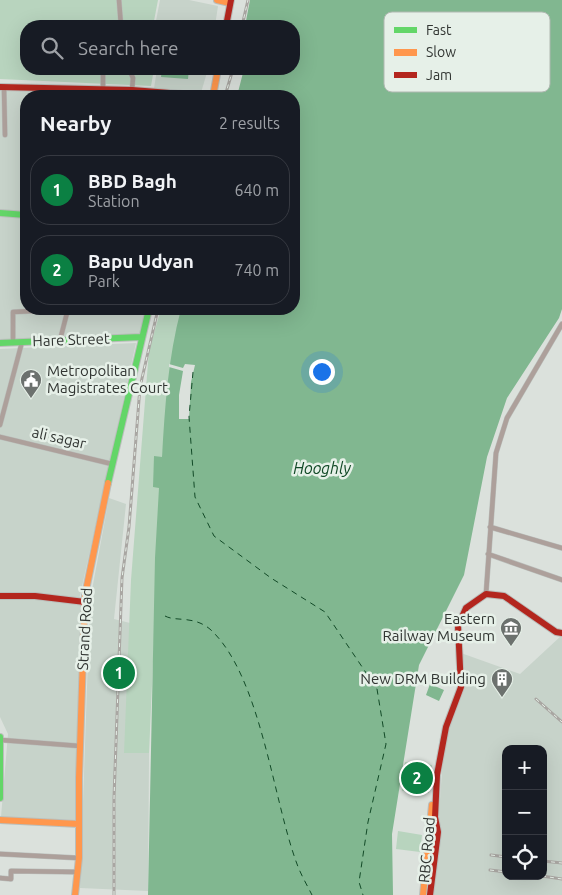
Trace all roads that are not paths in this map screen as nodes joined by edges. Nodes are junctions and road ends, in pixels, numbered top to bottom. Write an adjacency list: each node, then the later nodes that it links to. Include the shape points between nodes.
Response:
1 (217, 0): 2 (main road)
2 (230, 1): 5 (main road)
3 (121, 2): 4 (street)
4 (121, 20)
5 (227, 20)
6 (103, 75): 11 (street)
7 (132, 75): 12 (street)
8 (217, 75): 13 (main road)
9 (2, 87): 10 (main road); 14 (street)
10 (79, 88): 11 (main road)
11 (103, 89): 12 (main road)
12 (132, 90)
13 (214, 90)
14 (5, 135)
15 (0, 213): 16 (main road)
16 (20, 215)
17 (20, 312): 25 (street, via 13,312)
18 (66, 315): 22 (street)
19 (146, 315): 21 (main road, Strand Road)
20 (562, 324): 29 (street, via 507,418 494,468)
21 (141, 337): 22 (main road, Hare Street); 28 (main road, Strand Road)
22 (60, 340): 23 (main road, Hare Street)
23 (22, 342): 25 (main road, Hare Street); 26 (street)
24 (0, 343): 25 (main road, Hare Street)
25 (13, 343)
26 (0, 425)
27 (0, 437): 28 (street, ali sagar)
28 (112, 464): 35 (main road, Strand Road)
29 (490, 527): 30 (street); 31 (street)
30 (562, 548)
31 (488, 554): 32 (street); 33 (street)
32 (562, 580)
33 (486, 594): 36 (main road, via 504,596); 39 (main road, RBC Road, via 466,608 458,626 461,687 446,727)
34 (0, 596): 35 (main road)
35 (85, 602): 38 (main road, Strand Road)
36 (562, 633)
37 (0, 739): 38 (street); 40 (main road)
38 (80, 746): 42 (main road, Strand Road)
39 (437, 775): 48 (main road, RBC Road); 49 (main road, RBC Road, via 435,817 438,832)
40 (0, 798)
41 (0, 820): 42 (main road)
42 (79, 824): 44 (main road, Strand Road)
43 (0, 854): 44 (street)
44 (79, 858): 45 (main road, Strand Road)
45 (78, 872): 46 (street, via 11,871 11,879); 47 (main road, Strand Road)
46 (0, 878)
47 (75, 895)
48 (423, 895)
49 (430, 895)

